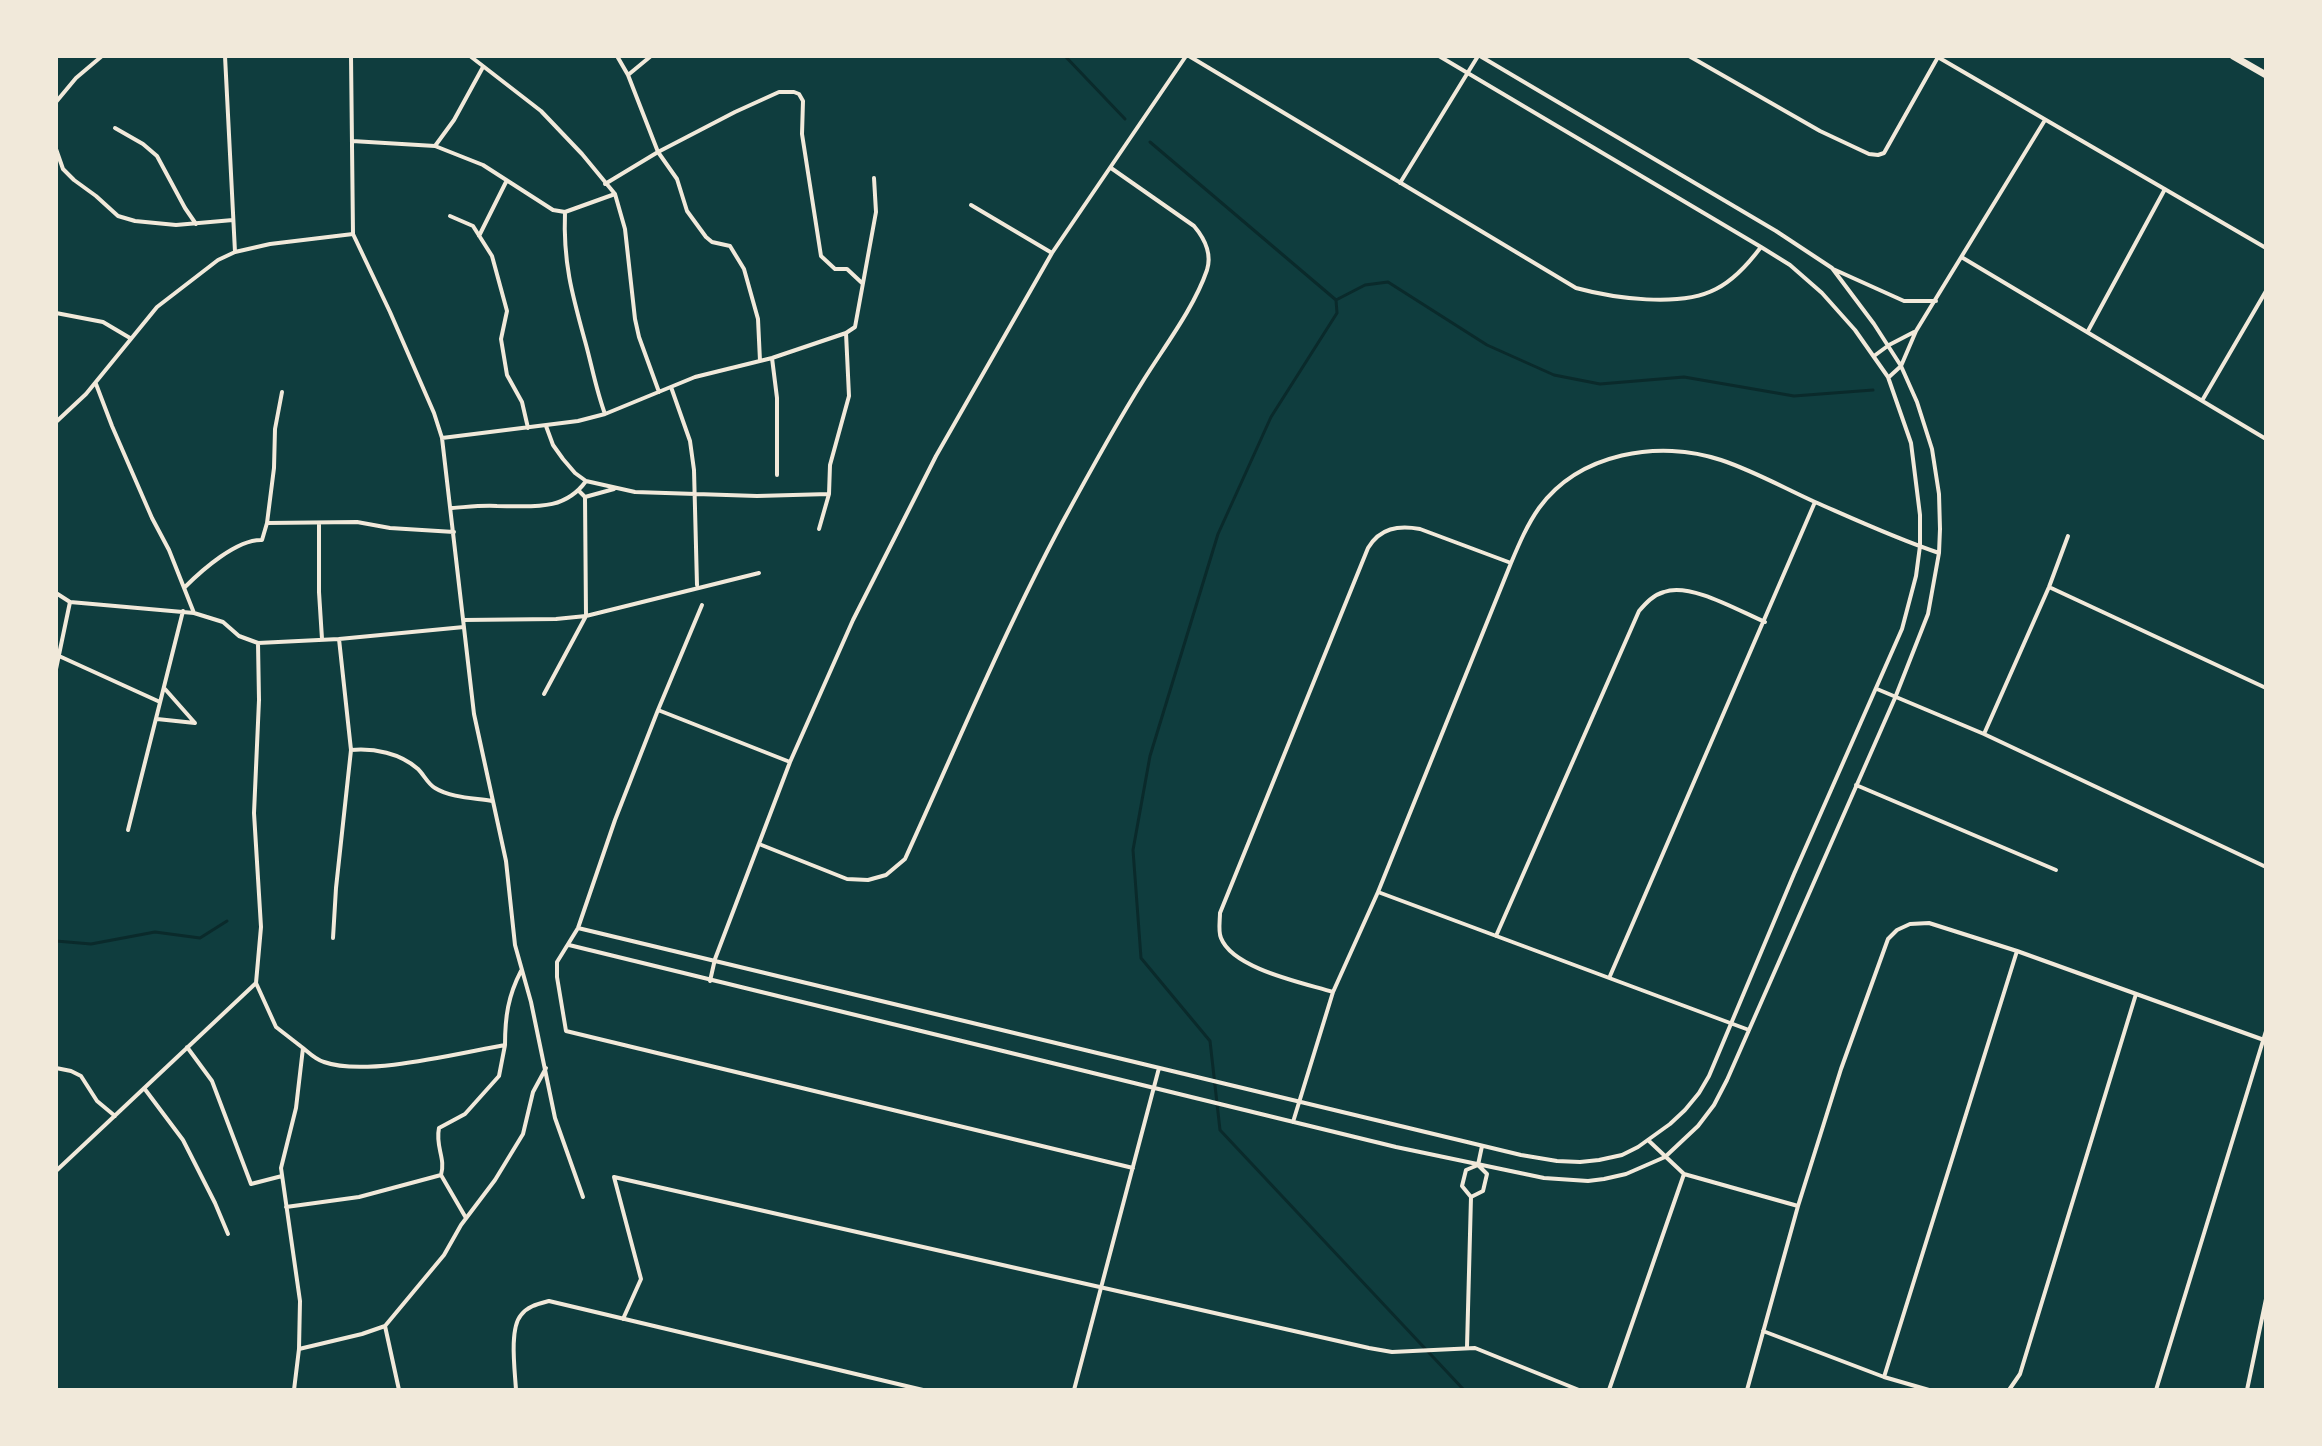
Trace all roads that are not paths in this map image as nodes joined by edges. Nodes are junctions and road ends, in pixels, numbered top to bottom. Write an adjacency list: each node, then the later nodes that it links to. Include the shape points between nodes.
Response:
1 (102, 56): 17 (street)
2 (225, 56): 34 (street)
3 (351, 56): 20 (street)
4 (470, 56): 13 (street)
5 (617, 56): 15 (street)
6 (651, 56): 15 (street)
7 (1188, 56): 24 (street); 28 (street)
8 (1439, 56): 14 (street)
9 (1479, 56): 14 (street); 43 (street)
10 (1689, 56): 11 (street, via 1820,131 1874,155 1884,153)
11 (1937, 56): 18 (street)
12 (2233, 56): 16 (main road)
13 (483, 67): 21 (street); 27 (street, via 541,111)
14 (1468, 73): 28 (street); 38 (street)
15 (628, 75): 23 (street)
16 (2266, 75)
17 (56, 102)
18 (2045, 120): 29 (street); 42 (street)
19 (115, 128): 35 (street, via 157,156)
20 (352, 141): 21 (street); 36 (street)
21 (435, 146): 26 (street, via 483,165)
22 (56, 149): 35 (street, via 63,169 118,216)
23 (658, 152): 27 (street); 44 (street, via 779,92 799,94 821,256); 55 (street, via 706,237 730,246 744,269 758,319)
24 (1111, 168): 41 (street); 120 (street, via 1194,226 1207,245 1209,262 1196,295 1124,411 1032,582 905,859 886,875 847,879)
25 (874, 178): 44 (street, via 876,212)
26 (506, 182): 32 (street); 37 (street)
27 (605, 184): 30 (street)
28 (1399, 184): 38 (street, via 1591,292 1664,299 1699,296 1726,283)
29 (2165, 189): 39 (street); 49 (street)
30 (615, 194): 32 (street); 61 (street, via 625,229 637,328)
31 (971, 205): 41 (street)
32 (565, 212): 63 (street, via 571,295)
33 (450, 216): 37 (street, via 469,223)
34 (233, 220): 35 (street); 40 (street)
35 (196, 224)
36 (353, 234): 40 (street); 67 (street)
37 (479, 236): 66 (street, via 492,256 504,296 502,351)
38 (1761, 247): 53 (street, via 1822,293)
39 (2266, 248)
40 (235, 252): 51 (street, via 157,307)
41 (1052, 253): 116 (street, via 936,456 853,620)
42 (1963, 258): 46 (street); 49 (street)
43 (1832, 268): 46 (street, via 1904,301); 52 (street)
44 (864, 284): 50 (street, via 855,327)
45 (2266, 291): 62 (street)
46 (1936, 301): 48 (street)
47 (56, 313): 51 (street, via 103,322)
48 (1916, 331): 52 (street); 56 (street)
49 (2087, 332): 62 (street)
50 (846, 333): 54 (street); 75 (street, via 849,396 830,465)
51 (130, 338): 58 (street)
52 (1889, 345): 53 (street); 56 (street)
53 (1874, 356): 57 (street)
54 (772, 358): 55 (street); 69 (street)
55 (760, 361): 59 (street)
56 (1901, 366): 57 (street); 86 (street, via 1934,461)
57 (1888, 377): 85 (street, via 1914,460)
58 (96, 383): 64 (street); 89 (street)
59 (671, 387): 61 (street); 74 (street, via 690,441)
60 (282, 392): 80 (street)
61 (659, 392): 63 (street)
62 (2203, 400): 68 (street)
63 (605, 414): 65 (street)
64 (56, 422)
65 (546, 426): 66 (street); 70 (street, via 563,459)
66 (528, 428): 67 (street)
67 (442, 438): 79 (street)
68 (2266, 439)
69 (777, 475)
70 (586, 481): 72 (street); 73 (street)
71 (777, 487): 76 (street)
72 (616, 488): 74 (street); 77 (street)
73 (579, 491): 77 (street); 79 (street, via 536,508)
74 (694, 493): 76 (street); 90 (street)
75 (829, 494): 76 (street); 82 (street)
76 (777, 495)
77 (585, 497): 97 (street)
78 (1815, 502): 85 (street); 87 (street, via 1719,459 1671,449 1633,453 1591,467 1554,492 1526,529); 99 (street)
79 (452, 508): 83 (street)
80 (267, 523): 81 (street); 89 (street, via 262,540 226,553)
81 (319, 523): 83 (street); 101 (street)
82 (819, 529)
83 (454, 532): 98 (street)
84 (2068, 536): 91 (street)
85 (1920, 546): 86 (street); 108 (street, via 1902,629)
86 (1939, 553): 110 (street, via 1928,614)
87 (1511, 563): 123 (street); 134 (street, via 1407,526 1384,531 1368,548 1220,913 1221,938 1234,955)
88 (759, 573): 90 (street)
89 (185, 587): 96 (street)
90 (697, 587): 97 (street)
91 (2049, 587): 106 (street); 114 (street)
92 (56, 593): 93 (street)
93 (70, 602): 95 (street); 104 (street)
94 (702, 605): 112 (street)
95 (183, 611): 96 (street); 107 (street)
96 (194, 613): 103 (street, via 223,622)
97 (586, 616): 98 (street); 109 (street)
98 (463, 620): 100 (street)
99 (1765, 622): 125 (street, via 1686,589 1665,591 1639,611); 131 (street)
100 (464, 627): 102 (street); 118 (street)
101 (322, 639): 102 (street); 103 (street)
102 (339, 639): 115 (street)
103 (258, 643): 133 (street, via 254,813 261,927)
104 (59, 656): 105 (street); 111 (street)
105 (56, 669)
106 (2266, 688)
107 (165, 689): 111 (street); 113 (street, via 195,723)
108 (1877, 689): 110 (street); 136 (street)
109 (544, 694)
110 (1895, 698): 114 (street); 117 (street)
111 (160, 702): 113 (street)
112 (658, 710): 116 (street); 124 (street)
113 (156, 719): 119 (street)
114 (1984, 734): 121 (street)
115 (351, 750): 118 (street, via 387,753 417,768 434,788); 126 (street)
116 (790, 762): 120 (street)
117 (1856, 785): 122 (street); 137 (street)
118 (492, 801): 130 (street)
119 (128, 830)
120 (759, 844): 129 (street)
121 (2266, 867)
122 (2056, 870)
123 (1378, 892): 125 (street); 134 (street)
124 (578, 928): 127 (street); 129 (street)
125 (1496, 936): 131 (street)
126 (333, 938)
127 (569, 945): 132 (street); 155 (street, via 557,962 566,1031)
128 (2017, 951): 135 (street); 162 (street, via 1929,923 1910,924 1888,939); 173 (street)
129 (715, 959): 132 (street); 145 (street)
130 (522, 970): 140 (street, via 510,992); 144 (street)
131 (1610, 976): 136 (street)
132 (710, 981): 146 (street)
133 (256, 983): 141 (street); 142 (street, via 276,1027)
134 (1333, 992): 148 (street)
135 (2136, 994): 139 (street); 183 (street, via 2020,1374)
136 (1732, 1022): 137 (street); 151 (street, via 1699,1093)
137 (1749, 1030): 153 (street, via 1714,1105)
138 (2266, 1031): 139 (street)
139 (2264, 1040): 184 (street)
140 (505, 1045): 142 (street, via 356,1068 322,1062); 158 (street, via 499,1076 465,1114 439,1128)
141 (187, 1047): 147 (street); 159 (street, via 212,1081 251,1184)
142 (303, 1048): 159 (street)
143 (56, 1068): 149 (street, via 81,1076 97,1101)
144 (546, 1068): 160 (street, via 555,1118); 164 (street, via 533,1092 523,1134)
145 (1159, 1068): 146 (street); 148 (street)
146 (1155, 1087): 150 (street); 155 (street)
147 (144, 1088): 149 (street); 165 (street, via 183,1140)
148 (1299, 1103): 150 (street); 152 (street)
149 (115, 1116): 156 (street)
150 (1293, 1122): 154 (street)
151 (1648, 1140): 152 (street, via 1622,1155 1580,1162); 153 (street)
152 (1482, 1146): 154 (street)
153 (1665, 1157): 154 (street, via 1626,1174 1588,1181); 157 (street)
154 (1478, 1165): 161 (street, via 1487,1174 1483,1191); 161 (street, via 1466,1170 1462,1186)
155 (1133, 1168): 166 (street)
156 (56, 1171)
157 (1684, 1174): 162 (street); 180 (street)
158 (441, 1175): 163 (street, via 359,1197); 164 (street)
159 (282, 1176): 163 (street)
160 (583, 1197)
161 (1471, 1197): 171 (street)
162 (1798, 1206): 170 (street)
163 (286, 1207): 172 (street, via 300,1301)
164 (466, 1218): 169 (street, via 444,1255)
165 (228, 1234)
166 (1100, 1288): 168 (street, via 614,1177 641,1279); 171 (street, via 1392,1352); 178 (street)
167 (2266, 1299): 185 (street)
168 (623, 1319): 176 (street, via 549,1301 531,1306 514,1328); 177 (street)
169 (385, 1326): 172 (street); 175 (street)
170 (1763, 1331): 173 (street); 181 (street)
171 (1467, 1347): 179 (street)
172 (299, 1349): 174 (street)
173 (1884, 1377): 182 (street)
174 (294, 1390)
175 (399, 1390)
176 (516, 1390)
177 (923, 1390)
178 (1074, 1390)
179 (1579, 1390)
180 (1609, 1390)
181 (1747, 1390)
182 (1929, 1390)
183 (2009, 1390)
184 (2156, 1390)
185 (2247, 1390)

